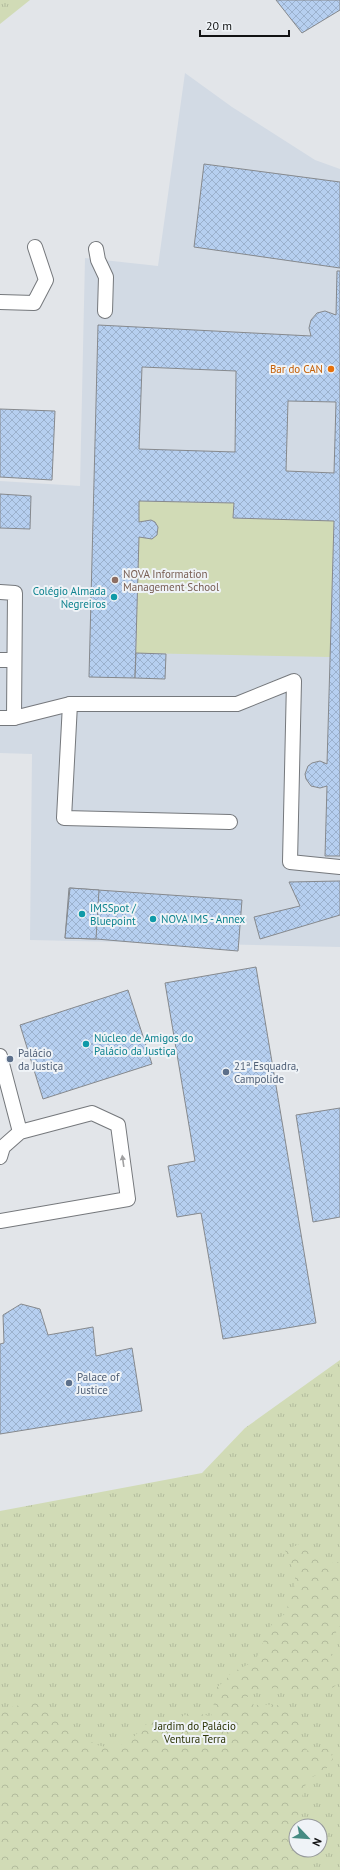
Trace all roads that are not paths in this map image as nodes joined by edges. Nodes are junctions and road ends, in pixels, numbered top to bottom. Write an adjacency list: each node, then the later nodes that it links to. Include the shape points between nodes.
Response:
1 (35, 247): 3 (lane, via 46,280 34,303)
2 (96, 249): 4 (lane, via 106,277)
3 (0, 302)
4 (105, 311)
5 (0, 592): 7 (lane, via 15,593)
6 (0, 660): 7 (lane)
7 (14, 660): 9 (lane)
8 (70, 704): 9 (lane); 10 (lane, via 64,818); 11 (lane, via 237,704 294,681 290,862)
9 (7, 718)
10 (230, 822)
11 (340, 867)
12 (0, 1056): 13 (lane)
13 (20, 1132): 14 (lane, via 3,1147); 15 (lane, one-way to 13, via 128,1199 118,1125 92,1113)
14 (0, 1157)
15 (0, 1221)

